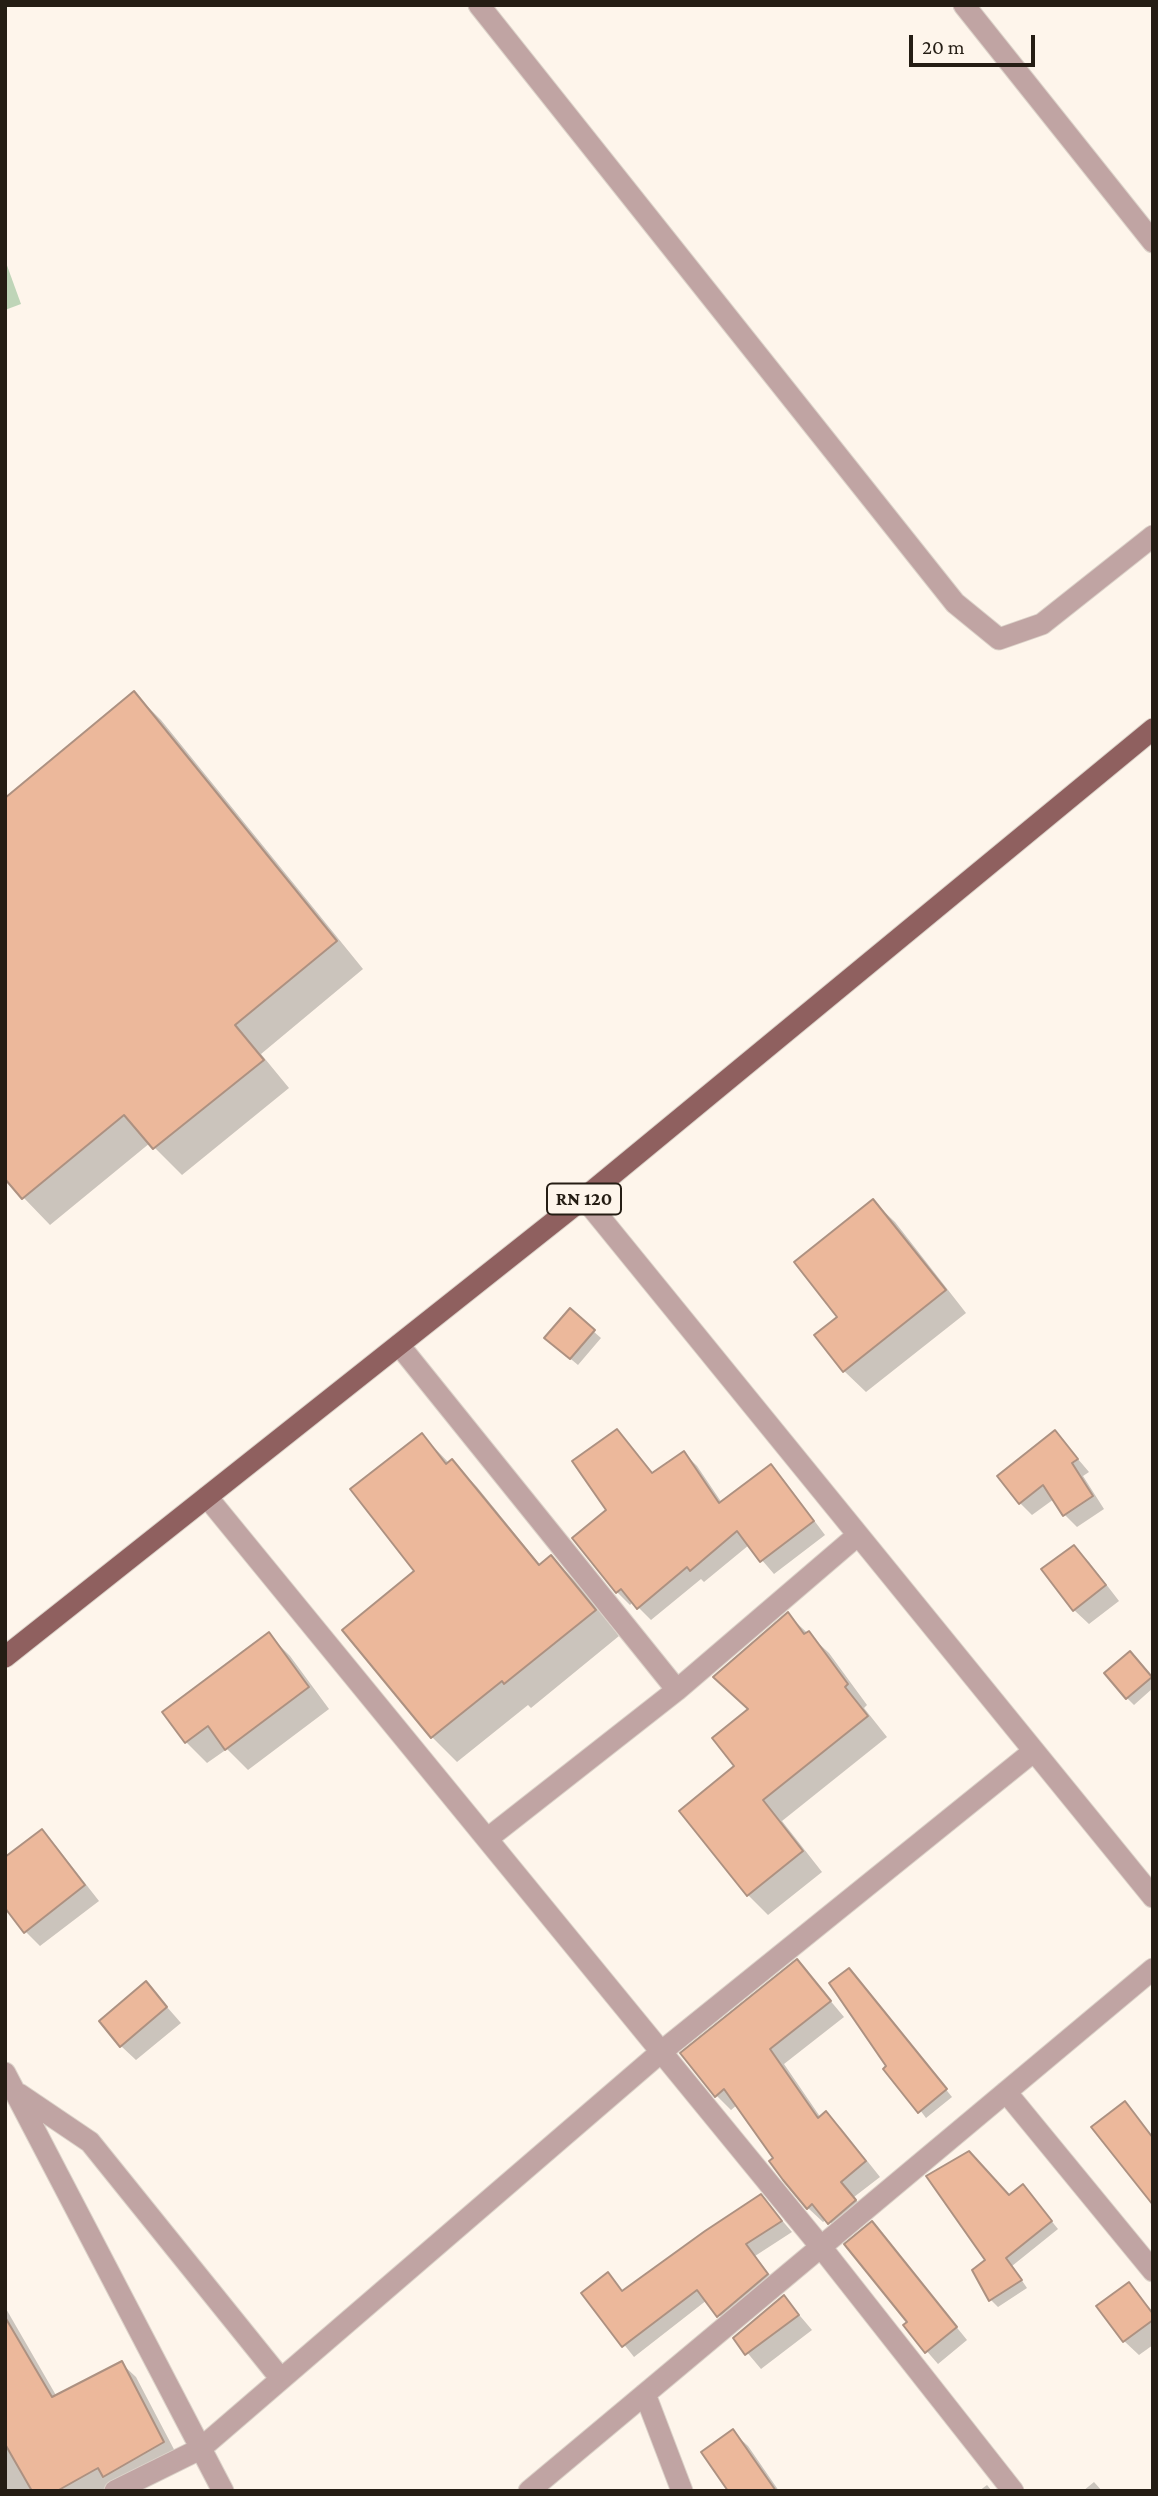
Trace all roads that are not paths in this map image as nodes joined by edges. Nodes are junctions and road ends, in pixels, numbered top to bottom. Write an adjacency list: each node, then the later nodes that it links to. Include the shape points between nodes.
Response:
1 (480, 5): 4 (street, via 954,603 999,639 1042,624)
2 (964, 5): 3 (street)
3 (1153, 242)
4 (1153, 536)
5 (1153, 729): 6 (main road, RN 120)
6 (584, 1198): 7 (main road, RN 120); 9 (street)
7 (399, 1345): 8 (main road, RN 120); 11 (street)
8 (207, 1497): 10 (main road, RN 120); 13 (street)
9 (858, 1535): 11 (street); 12 (street)
10 (5, 1657)
11 (677, 1690): 13 (street)
12 (1034, 1751): 14 (street); 16 (street)
13 (487, 1839): 16 (street)
14 (1153, 1897)
15 (1153, 1969): 18 (street)
16 (661, 2052): 19 (street); 21 (street)
17 (8, 2086): 21 (street, via 90,2142); 23 (street)
18 (1006, 2092): 19 (street); 20 (street)
19 (821, 2247): 22 (street); 29 (street)
20 (1153, 2271)
21 (281, 2379): 23 (street)
22 (645, 2394): 24 (street); 27 (street)
23 (200, 2448): 25 (street); 26 (street)
24 (678, 2481): 28 (street)
25 (115, 2491)
26 (223, 2491)
27 (529, 2491)
28 (691, 2491)
29 (1013, 2491)

